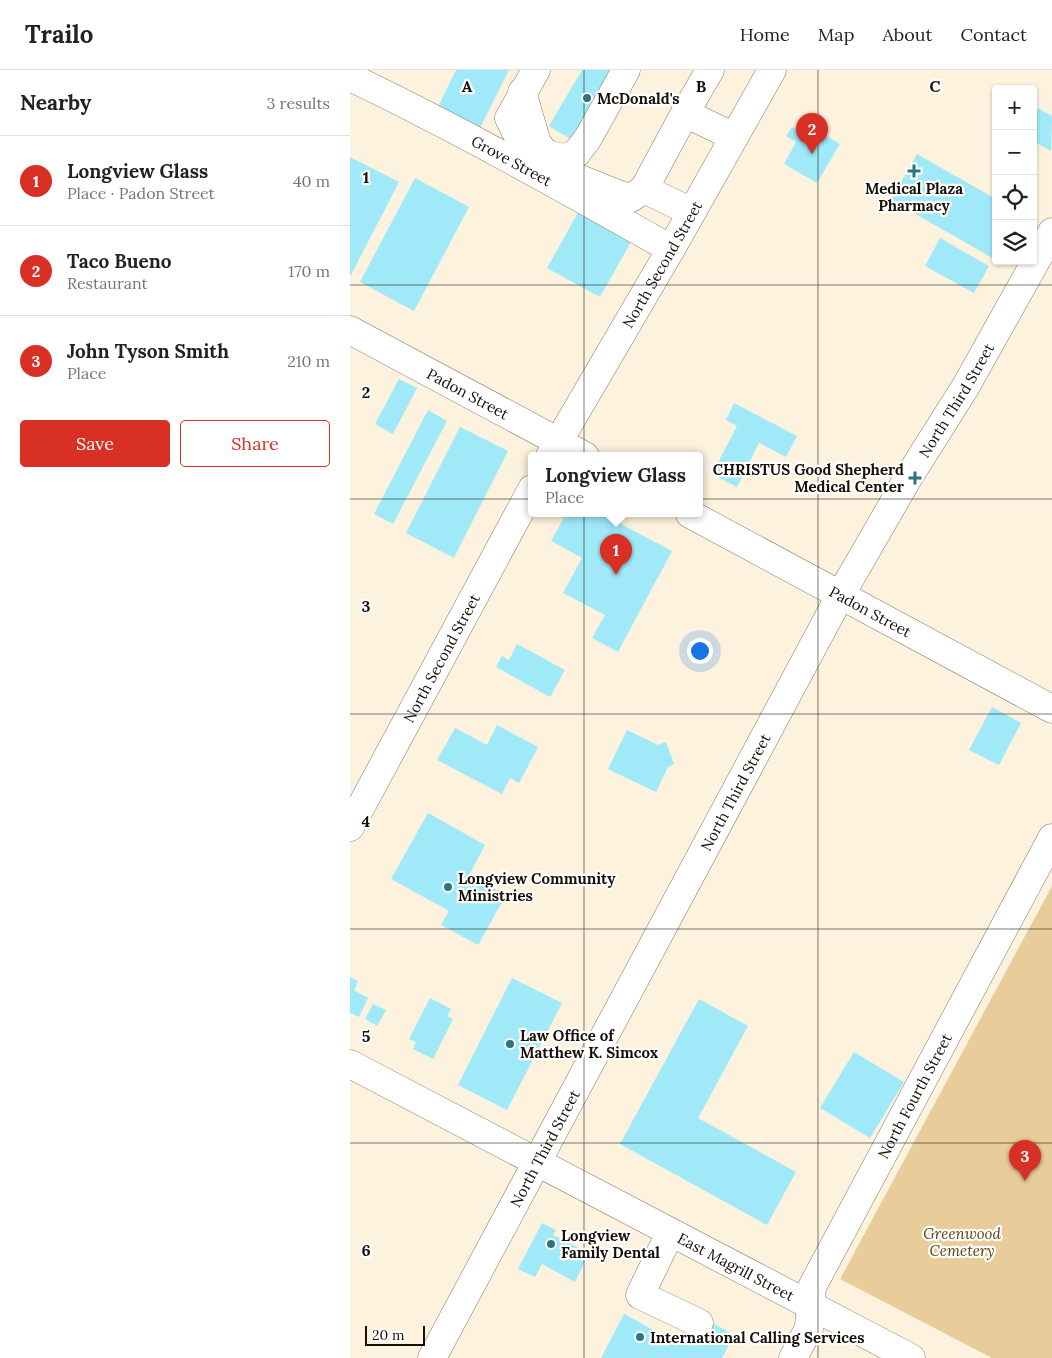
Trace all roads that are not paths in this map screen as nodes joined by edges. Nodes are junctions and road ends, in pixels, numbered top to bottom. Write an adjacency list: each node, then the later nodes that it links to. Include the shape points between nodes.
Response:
1 (626, 70): 6 (street, via 588,138 576,154 563,158 546,154 538,143)
2 (637, 70): 11 (street)
3 (710, 70): 7 (street)
4 (772, 70): 9 (street, North Second Street)
5 (350, 77): 10 (street, Grove Street)
6 (529, 81): 8 (street)
7 (684, 113): 9 (street); 12 (street)
8 (509, 118): 10 (street); 11 (street, via 528,156)
9 (734, 137): 14 (street, North Second Street)
10 (494, 149): 13 (street, Grove Street)
11 (576, 178): 13 (street)
12 (644, 189): 13 (street, via 631,198); 14 (street)
13 (600, 197): 16 (street, Grove Street)
14 (692, 212): 16 (street, North Second Street)
15 (1052, 232): 22 (street, North Third Street, via 966,386)
16 (671, 249): 18 (street, North Second Street)
17 (350, 330): 18 (street, Padon Street)
18 (554, 449): 19 (street, Padon Street)
19 (567, 452)
20 (528, 496): 24 (street, North Second Street)
21 (695, 517): 22 (street, Padon Street)
22 (840, 596): 23 (street, Padon Street); 27 (street, North Third Street)
23 (1052, 709)
24 (350, 827)
25 (1052, 838): 29 (street, North Fourth Street, via 812,1286)
26 (350, 1064): 27 (street, East Magrill Street)
27 (535, 1162): 28 (street, East Magrill Street); 31 (street, North Third Street)
28 (670, 1233): 29 (street, East Magrill Street); 30 (street, via 640,1295)
29 (810, 1306): 32 (street, North Fourth Street, via 809,1328); 33 (street, East Magrill Street)
30 (699, 1323)
31 (432, 1358)
32 (793, 1358)
33 (911, 1358)

